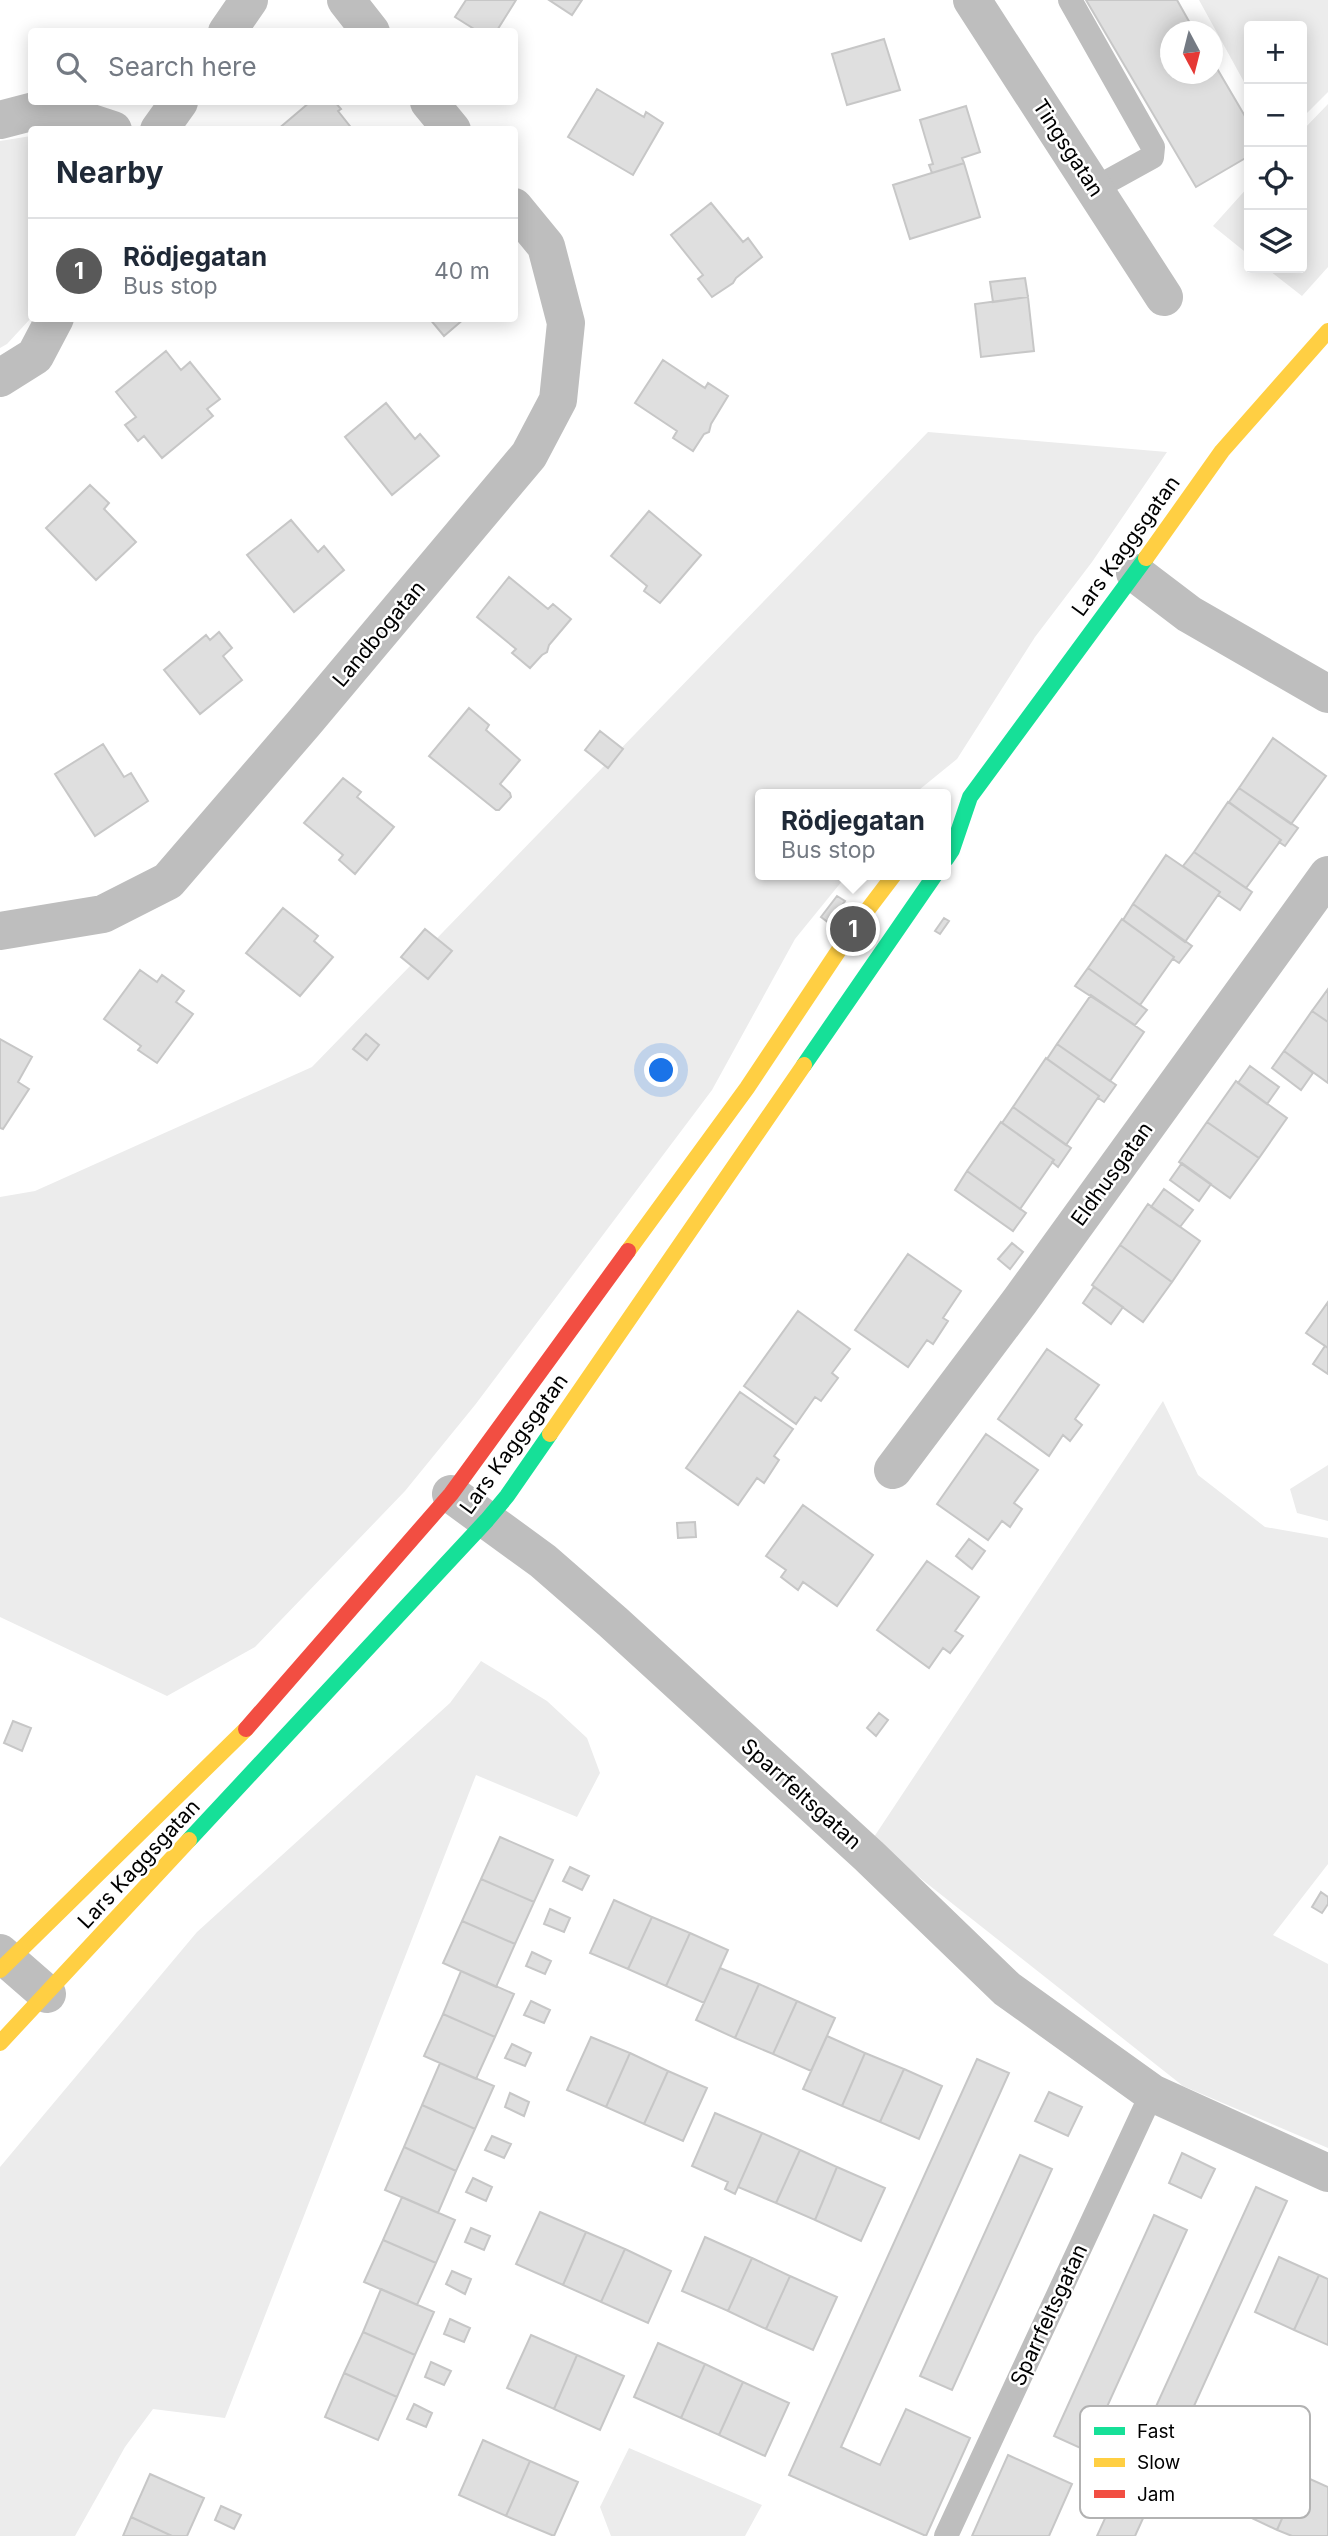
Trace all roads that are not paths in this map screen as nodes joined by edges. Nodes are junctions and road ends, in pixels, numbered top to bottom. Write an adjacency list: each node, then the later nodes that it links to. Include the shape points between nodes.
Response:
1 (249, 0): 5 (street)
2 (345, 0): 6 (street)
3 (972, 0): 13 (street, Tingsgatan)
4 (1070, 0): 13 (lane, via 1153,147 1152,157)
5 (230, 28)
6 (368, 28)
7 (177, 105): 11 (street)
8 (431, 105): 12 (street)
9 (0, 120): 10 (street, via 46,108)
10 (101, 126)
11 (162, 126)
12 (449, 126)
13 (1094, 189): 15 (street, Tingsgatan)
14 (518, 212): 27 (street, Landbogatan, via 546,246 566,323 558,400 529,454 168,881 103,914)
15 (1164, 297)
16 (53, 322): 18 (street, via 35,356)
17 (1328, 331): 19 (street, Lars Kaggsgatan, via 1222,451)
18 (0, 378)
19 (1135, 573): 20 (street, via 1189,614); 21 (street, Lars Kaggsgatan)
20 (1328, 694)
21 (971, 797): 22 (street, Lars Kaggsgatan); 23 (street, Lars Kaggsgatan)
22 (951, 811)
23 (951, 852)
24 (1328, 875): 28 (street, Eldhusgatan)
25 (890, 880): 29 (street, Lars Kaggsgatan, via 747,1088)
26 (932, 880): 30 (street, Lars Kaggsgatan)
27 (0, 931)
28 (893, 1470)
29 (451, 1494): 30 (street, Sparrfeltsgatan); 31 (street, Lars Kaggsgatan, via 248,1727)
30 (487, 1520): 32 (street, Lars Kaggsgatan); 34 (street, Sparrfeltsgatan, via 613,1622 1007,1989)
31 (3, 1961): 32 (street)
32 (47, 1994): 33 (street, Lars Kaggsgatan)
33 (0, 2043)
34 (1152, 2093): 35 (street, Sparrfeltsgatan); 36 (lane, Sparrfeltsgatan)
35 (1328, 2173)
36 (946, 2536)

